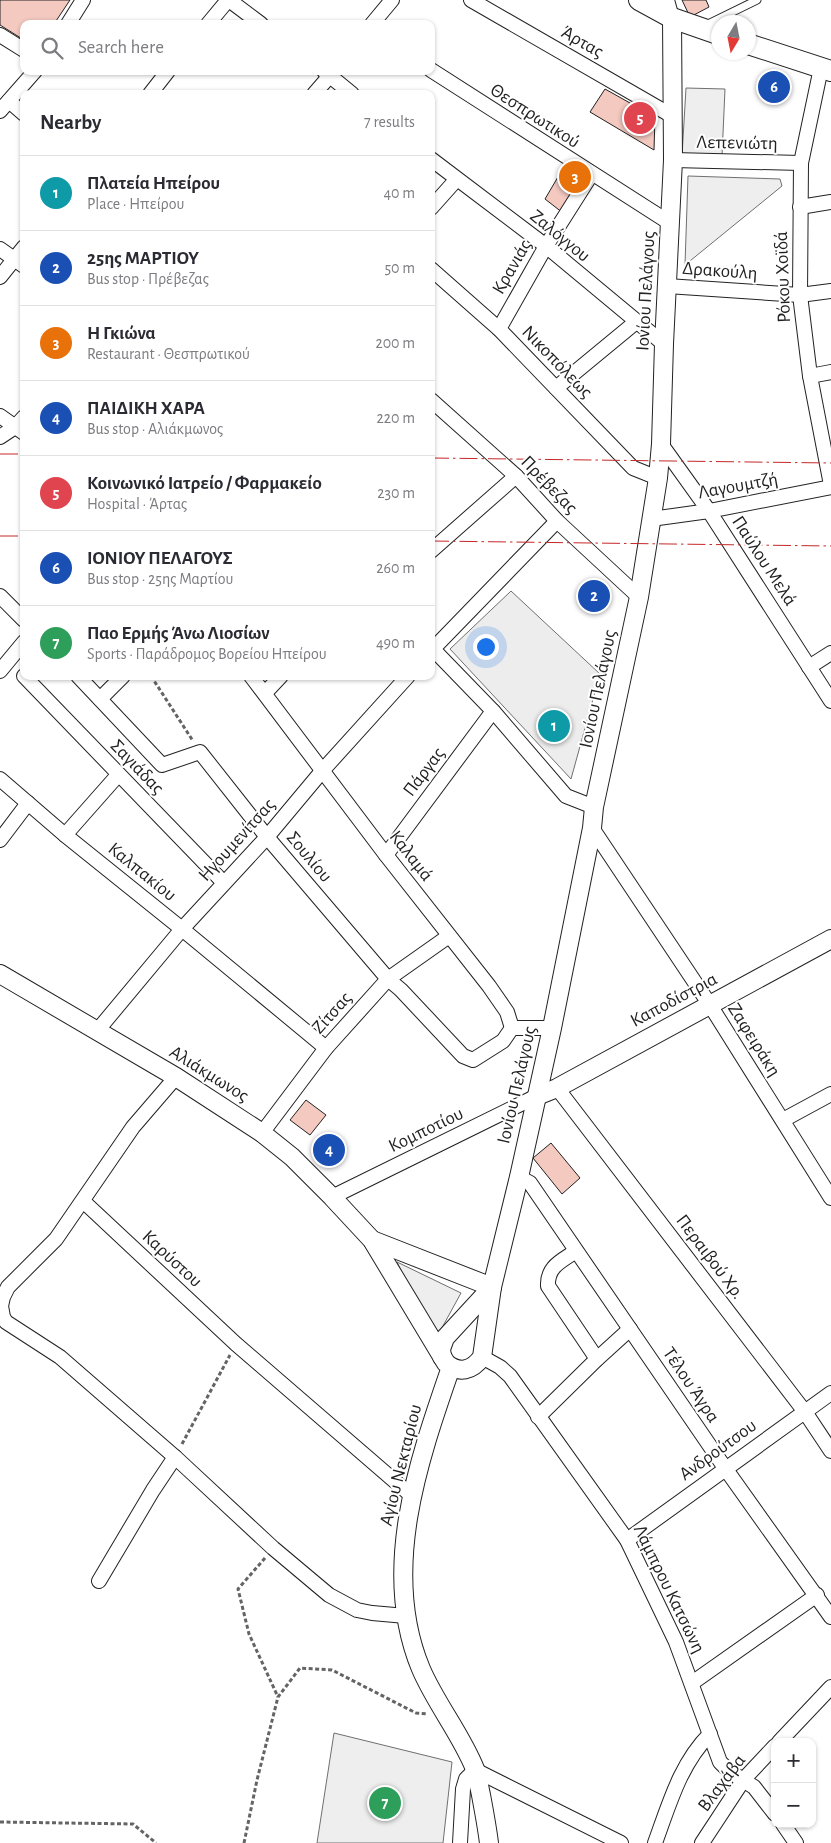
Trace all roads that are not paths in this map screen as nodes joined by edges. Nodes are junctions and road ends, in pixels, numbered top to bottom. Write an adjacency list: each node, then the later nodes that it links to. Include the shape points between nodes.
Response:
1 (83, 0): 8 (street)
2 (228, 0): 9 (street); 10 (street)
3 (392, 0): 11 (street)
4 (471, 0): 27 (street, Άρτας)
5 (639, 0): 7 (main road)
6 (757, 0): 12 (lane)
7 (669, 9): 12 (main road); 27 (street, Ιονίου Πελάγους)
8 (70, 20)
9 (211, 20)
10 (256, 20)
11 (375, 20)
12 (709, 31)
13 (0, 35): 15 (street)
14 (756, 47): 16 (main road)
15 (20, 48)
16 (826, 70): 30 (street, Ρόκου Χοϊδά)
17 (435, 73): 31 (street, Θεσπρωτικού)
18 (31, 75): 25 (street)
19 (165, 75): 22 (street)
20 (328, 75): 23 (street)
21 (331, 75): 24 (street)
22 (153, 90)
23 (317, 90)
24 (348, 90)
25 (4, 106): 26 (street)
26 (20, 112)
27 (674, 117): 28 (street, Ιονίου Πελάγους)
28 (673, 160): 30 (street, Λεπενιώτη); 36 (street, Ιονίου Πελάγους)
29 (435, 162): 32 (street, Ζαλόγγου)
30 (801, 162): 35 (street, Ρόκου Χοϊδά)
31 (591, 174): 36 (street, Θεσπρωτικού); 37 (street, Κρανιάς)
32 (456, 180): 34 (street); 37 (street, Ζαλόγγου)
33 (831, 202): 35 (street)
34 (435, 204)
35 (800, 207): 44 (street, Ρόκου Χοϊδά)
36 (670, 224): 42 (street, Ιονίου Πελάγους)
37 (546, 246): 45 (street, Ζαλόγγου); 46 (street, Κρανιάς)
38 (0, 249): 39 (street)
39 (19, 263): 41 (street)
40 (435, 272): 46 (street, Νικοπόλεως)
41 (0, 277)
42 (667, 286): 44 (street, Δρακούλη); 47 (street, Ιονίου Πελάγους)
43 (831, 291): 44 (street, Δρακούλη)
44 (800, 295): 49 (street, Ρόκου Χοϊδά)
45 (636, 322): 47 (street, Ζαλόγγου); 50 (street)
46 (499, 329): 50 (street, Νικοπόλεως)
47 (664, 344): 56 (street, Ιονίου Πελάγους)
48 (831, 372): 49 (street)
49 (810, 376): 59 (street, Ρόκου Χοϊδά)
50 (556, 388): 58 (street, Νικοπόλεως, via 633,468)
51 (435, 404): 57 (street, Πρέβεζας)
52 (0, 416): 53 (street)
53 (20, 426)
54 (20, 427): 55 (street)
55 (0, 437)
56 (661, 444): 58 (street, Ιονίου Πελάγους); 60 (street, Παύλου Μελά)
57 (516, 476): 62 (street, Πρέβεζας); 63 (street)
58 (658, 478): 61 (street, Ιονίου Πελάγους)
59 (831, 486): 60 (street, Λαγουμτζή)
60 (709, 511): 61 (street, Λαγουμτζή); 72 (street, Παύλου Μελά)
61 (651, 519): 65 (street, Ιονίου Πελάγους)
62 (557, 521): 65 (street, Πρέβεζας); 67 (street)
63 (435, 547)
64 (0, 596): 66 (street)
65 (639, 597): 88 (street, Ιονίου Πελάγους)
66 (20, 616)
67 (435, 646)
68 (20, 647): 71 (street)
69 (435, 652): 83 (street)
70 (831, 653): 72 (street)
71 (5, 666): 73 (street, Σαγιάδας)
72 (809, 667): 82 (street, Παύλου Μελά)
73 (20, 674)
74 (28, 680): 85 (street, Σαγιάδας)
75 (82, 680): 81 (street)
76 (119, 680): 81 (street)
77 (254, 680): 80 (street, Καλαμά)
78 (277, 680): 80 (street)
79 (404, 680): 84 (street, Ηγουμενίτσας)
80 (265, 693): 84 (street, Καλαμά)
81 (100, 699): 91 (street, Σουλίου, via 162,765 200,752)
82 (831, 701)
83 (493, 711): 88 (street, via 566,796); 93 (street, Πάργας)
84 (323, 770): 91 (street, Ηγουμενίτσας); 93 (street, Καλαμά)
85 (118, 775): 90 (street); 94 (street, Σαγιάδας)
86 (0, 779): 87 (street, Καλπακίου)
87 (28, 804): 90 (street, Καλπακίου); 92 (street)
88 (594, 808): 89 (street, Ιονίου Πελάγους)
89 (592, 828): 100 (street, Ζαφειράκη); 102 (street, Ιονίου Πελάγους)
90 (65, 835): 95 (street, Καλπακίου)
91 (267, 837): 94 (street, Ηγουμενίτσας); 99 (street, Σουλίου)
92 (0, 840)
93 (386, 855): 96 (street, Καλαμά)
94 (224, 883): 95 (street, Ηγουμενίτσας)
95 (182, 929): 103 (street, Ηγουμενίτσας); 104 (street, Καλπακίου)
96 (449, 936): 99 (street, Ζίτσας); 101 (street, Καλαμά, via 507,1012)
97 (831, 939): 100 (street, Καποδίστρια)
98 (0, 974): 103 (street, Αλιάκμωνος)
99 (388, 979): 101 (street, Σουλίου, via 463,1056 473,1060 503,1040); 104 (street, Ζίτσας)
100 (710, 1005): 106 (street, Καποδίστρια); 109 (street, Ζαφειράκη)
101 (512, 1028): 102 (street)
102 (552, 1028): 108 (street, Ιονίου Πελάγους)
103 (97, 1031): 105 (street, Αλιάκμωνος)
104 (326, 1048): 110 (street, Ζίτσας)
105 (176, 1077): 110 (street, Αλιάκμωνος); 114 (street, via 133,1127)
106 (557, 1088): 108 (street, Καποδίστρια); 123 (street, Περαιβού Χρ.)
107 (831, 1094): 109 (street)
108 (537, 1096): 111 (street, Ιονίου Πελάγους); 112 (street, Κομποτίου)
109 (783, 1120): 113 (street, Ζαφειράκη)
110 (262, 1133): 112 (street, Αλιάκμωνος, via 292,1157)
111 (519, 1177): 116 (street, Τέλου Άγρα, via 530,1183); 117 (street, Ιονίου Πελάγους)
112 (332, 1197): 115 (street, Αλιάκμωνος)
113 (831, 1198)
114 (83, 1201): 126 (street, via 56,1239 8,1287 1,1306 3,1317 60,1357); 128 (street, Καρύστου, via 236,1344)
115 (372, 1240): 117 (street, Αλιάκμωνος); 121 (street, Αλιάκμωνος)
116 (576, 1251): 118 (street, Τέλου Άγρα); 120 (street, via 550,1270 548,1286)
117 (492, 1287): 119 (street); 121 (street, Αγίου Νεκταρίου, via 445,1338 441,1349)
118 (630, 1329): 120 (street); 127 (street, Τέλου Άγρα)
119 (482, 1357): 121 (street, via 470,1369 458,1370); 124 (street, Λάμπρου Κατσώνη, via 510,1376)
120 (596, 1359): 124 (street)
121 (447, 1362): 128 (street, Αγίου Νεκταρίου)
122 (831, 1393): 123 (street, Ανδρούτσου)
123 (805, 1412): 125 (street, Περαιβού Χρ.); 127 (street, Ανδρούτσου)
124 (538, 1417): 129 (street, Λάμπρου Κατσώνη)
125 (831, 1451)
126 (175, 1457): 130 (street); 132 (street, via 328,1595 357,1610)
127 (725, 1468): 129 (street, Ανδρούτσου); 131 (street, Τέλου Άγρα)
128 (412, 1496): 132 (street, Αγίου Νεκταρίου, via 405,1535)
129 (627, 1540): 134 (street, Λάμπρου Κατσώνη)
130 (98, 1581)
131 (817, 1595): 133 (street, Τέλου Άγρα); 134 (street)
132 (406, 1616): 139 (street, Αγίου Νεκταρίου, via 421,1668)
133 (831, 1616)
134 (692, 1683): 136 (street, Λάμπρου Κατσώνη)
135 (831, 1687): 137 (street)
136 (710, 1734): 140 (street, Λάμπρου Κατσώνη, via 720,1762); 146 (street, via 681,1776)
137 (783, 1738)
138 (771, 1750): 140 (street, Βλαχάβα)
139 (476, 1770): 143 (street, via 466,1779); 144 (street, Αγίου Νεκταρίου); 145 (street)
140 (744, 1779): 141 (street, Λάμπρου Κατσώνη); 147 (street, Βλαχάβα)
141 (771, 1809)
142 (785, 1828): 148 (street)
143 (460, 1843)
144 (489, 1843)
145 (621, 1843)
146 (655, 1843)
147 (702, 1843)
148 (796, 1843)

